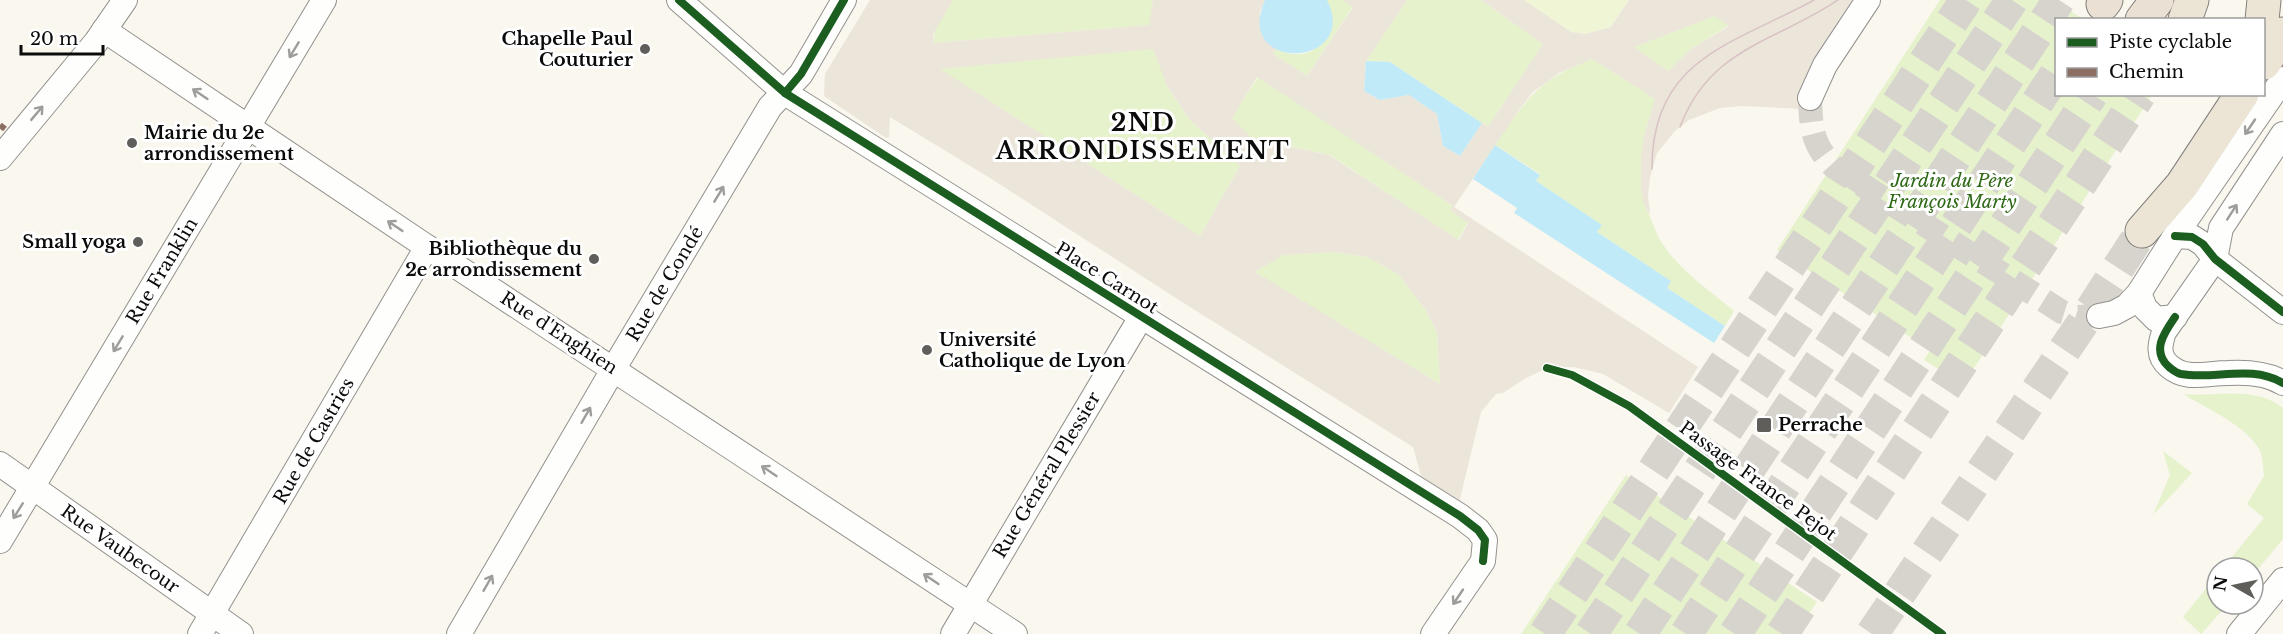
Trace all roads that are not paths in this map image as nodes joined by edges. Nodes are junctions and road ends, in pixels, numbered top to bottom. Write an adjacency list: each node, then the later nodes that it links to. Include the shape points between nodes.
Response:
1 (125, 0): 12 (street)
2 (324, 0): 20 (street, Rue Franklin, one-way to 20)
3 (679, 0): 16 (street, Place Carnot)
4 (844, 0): 16 (street, via 801,74)
5 (1868, 0): 19 (street, via 1826,65)
6 (2157, 0): 9 (highway)
7 (2192, 0): 10 (main road)
8 (2264, 0): 11 (main road)
9 (2144, 18)
10 (2186, 18)
11 (2262, 18)
12 (104, 30): 20 (street, Rue d'Enghien, one-way to 12); 22 (street, one-way to 12)
13 (2283, 34): 14 (main road)
14 (2265, 61)
15 (2283, 79): 23 (street, one-way to 23)
16 (785, 93): 29 (street, Place Carnot); 31 (street, Rue de Condé, one-way to 16, via 770,107)
17 (2223, 96): 18 (main road, via 2142,231 2182,185)
18 (2241, 96)
19 (1810, 98)
20 (248, 126): 24 (street, Rue d'Enghien, one-way to 20); 34 (street, Rue Franklin, one-way to 34)
21 (2283, 134): 25 (street, one-way to 21, via 2222,228)
22 (0, 158)
23 (2175, 236): 25 (street, via 2192,237 2204,244); 26 (street)
24 (427, 247): 31 (street, Rue d'Enghien); 38 (street, Rue de Castries)
25 (2215, 259): 27 (street); 30 (street)
26 (2139, 293): 28 (street, via 2127,306); 30 (street, via 2145,308 2156,319)
27 (2283, 312)
28 (2099, 316)
29 (1141, 317): 37 (street, Rue Général Plessier); 43 (street, Place Carnot, one-way to 43, via 1478,530 1485,540 1484,561)
30 (2175, 317): 32 (street, via 2159,345 2164,363 2177,374 2254,374 2274,377)
31 (614, 368): 37 (street, Rue d'Enghien, one-way to 31); 40 (street, Rue de Condé, one-way to 31)
32 (2283, 383)
33 (0, 464): 34 (street, Rue Vaubecour)
34 (33, 487): 35 (street, Rue Franklin, one-way to 35); 38 (street, Rue Vaubecour)
35 (0, 541)
36 (2283, 580): 44 (street)
37 (971, 604): 41 (street, Rue Général Plessier); 42 (street, Rue d'Enghien)
38 (206, 624): 39 (street, Rue Vaubecour)
39 (241, 634)
40 (459, 634)
41 (953, 634)
42 (1015, 634)
43 (1433, 634)
44 (2239, 634)

